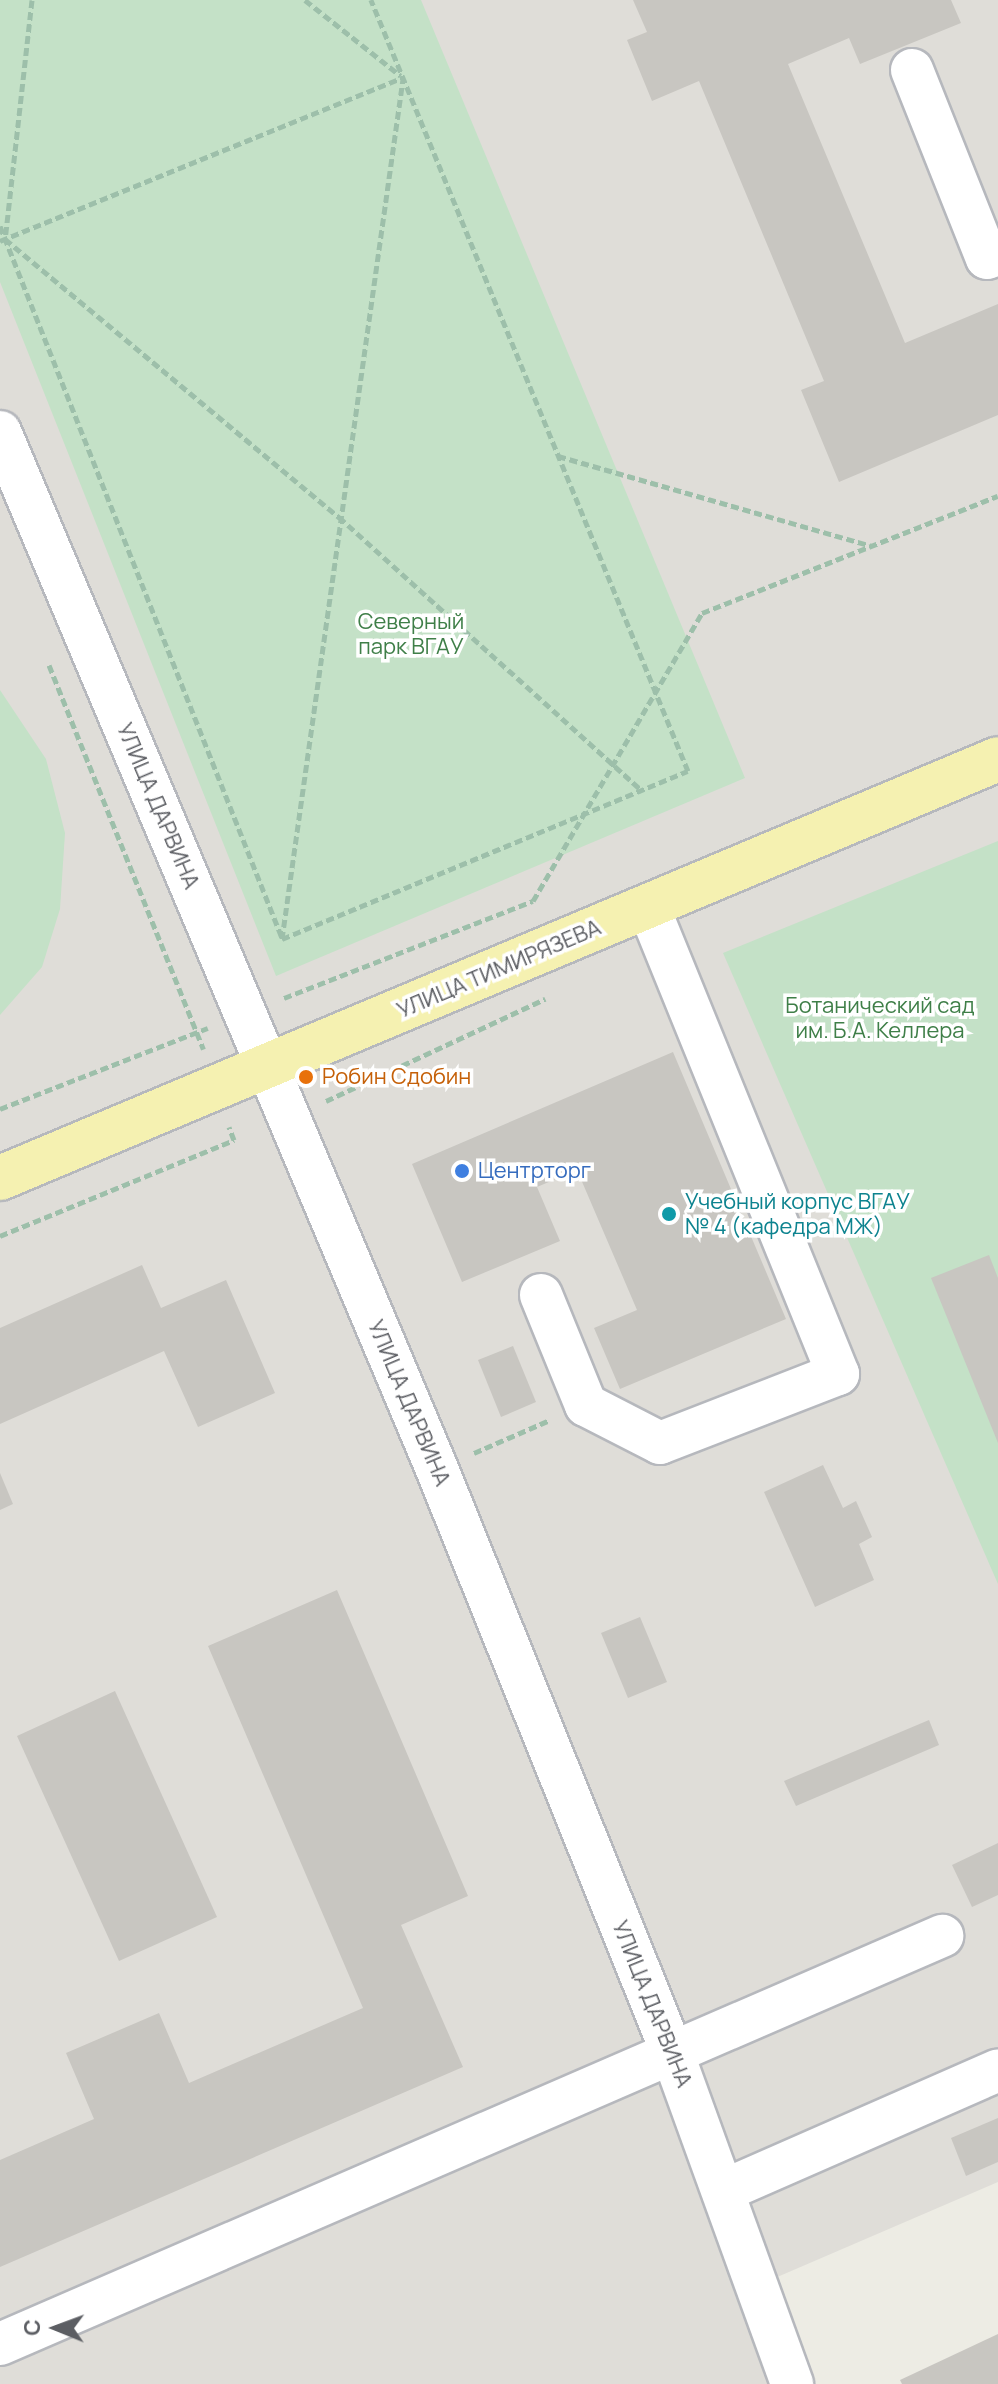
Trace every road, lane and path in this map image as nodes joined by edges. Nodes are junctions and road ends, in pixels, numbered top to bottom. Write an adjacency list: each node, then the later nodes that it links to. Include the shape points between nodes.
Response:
1 (32, 0): 7 (path)
2 (305, 0): 5 (path)
3 (371, 0): 5 (path)
4 (912, 70): 8 (street, via 987,258)
5 (403, 78): 7 (path); 10 (path); 12 (path)
6 (0, 226): 7 (path)
7 (2, 240): 12 (path); 21 (path)
8 (998, 254)
9 (0, 432): 23 (street, УЛИЦА ДАРВИНА)
10 (558, 456): 13 (path); 15 (path)
11 (998, 496): 13 (path)
12 (339, 517): 17 (path); 21 (path)
13 (873, 546): 15 (path, via 702,613)
14 (42, 649): 24 (path)
15 (656, 692): 17 (path); 18 (path, via 688,771)
16 (998, 759): 20 (main road, УЛИЦА ТИМИРЯЗЕВА)
17 (613, 764): 18 (path); 19 (path)
18 (642, 791): 19 (path)
19 (583, 815): 21 (path); 23 (path, via 533,901)
20 (648, 906): 25 (main road, УЛИЦА ТИМИРЯЗЕВА); 31 (street, via 838,1374 660,1443)
21 (282, 939)
22 (549, 996): 27 (path)
23 (246, 1013): 24 (path); 25 (street, УЛИЦА ДАРВИНА)
24 (198, 1032): 26 (path)
25 (267, 1066): 27 (street, УЛИЦА ДАРВИНА); 29 (main road, УЛИЦА ТИМИРЯЗЕВА)
26 (0, 1109)
27 (289, 1116): 28 (path); 32 (street, УЛИЦА ДАРВИНА)
28 (234, 1140)
29 (0, 1178)
30 (541, 1295): 31 (street)
31 (586, 1405): 32 (path)
32 (437, 1469): 34 (street, УЛИЦА ДАРВИНА)
33 (942, 1936): 34 (street)
34 (672, 2052): 36 (street, УЛИЦА ДАРВИНА); 37 (street)
35 (998, 2070): 36 (street)
36 (723, 2191): 38 (street, УЛИЦА ДАРВИНА)
37 (0, 2344)
38 (792, 2384)

